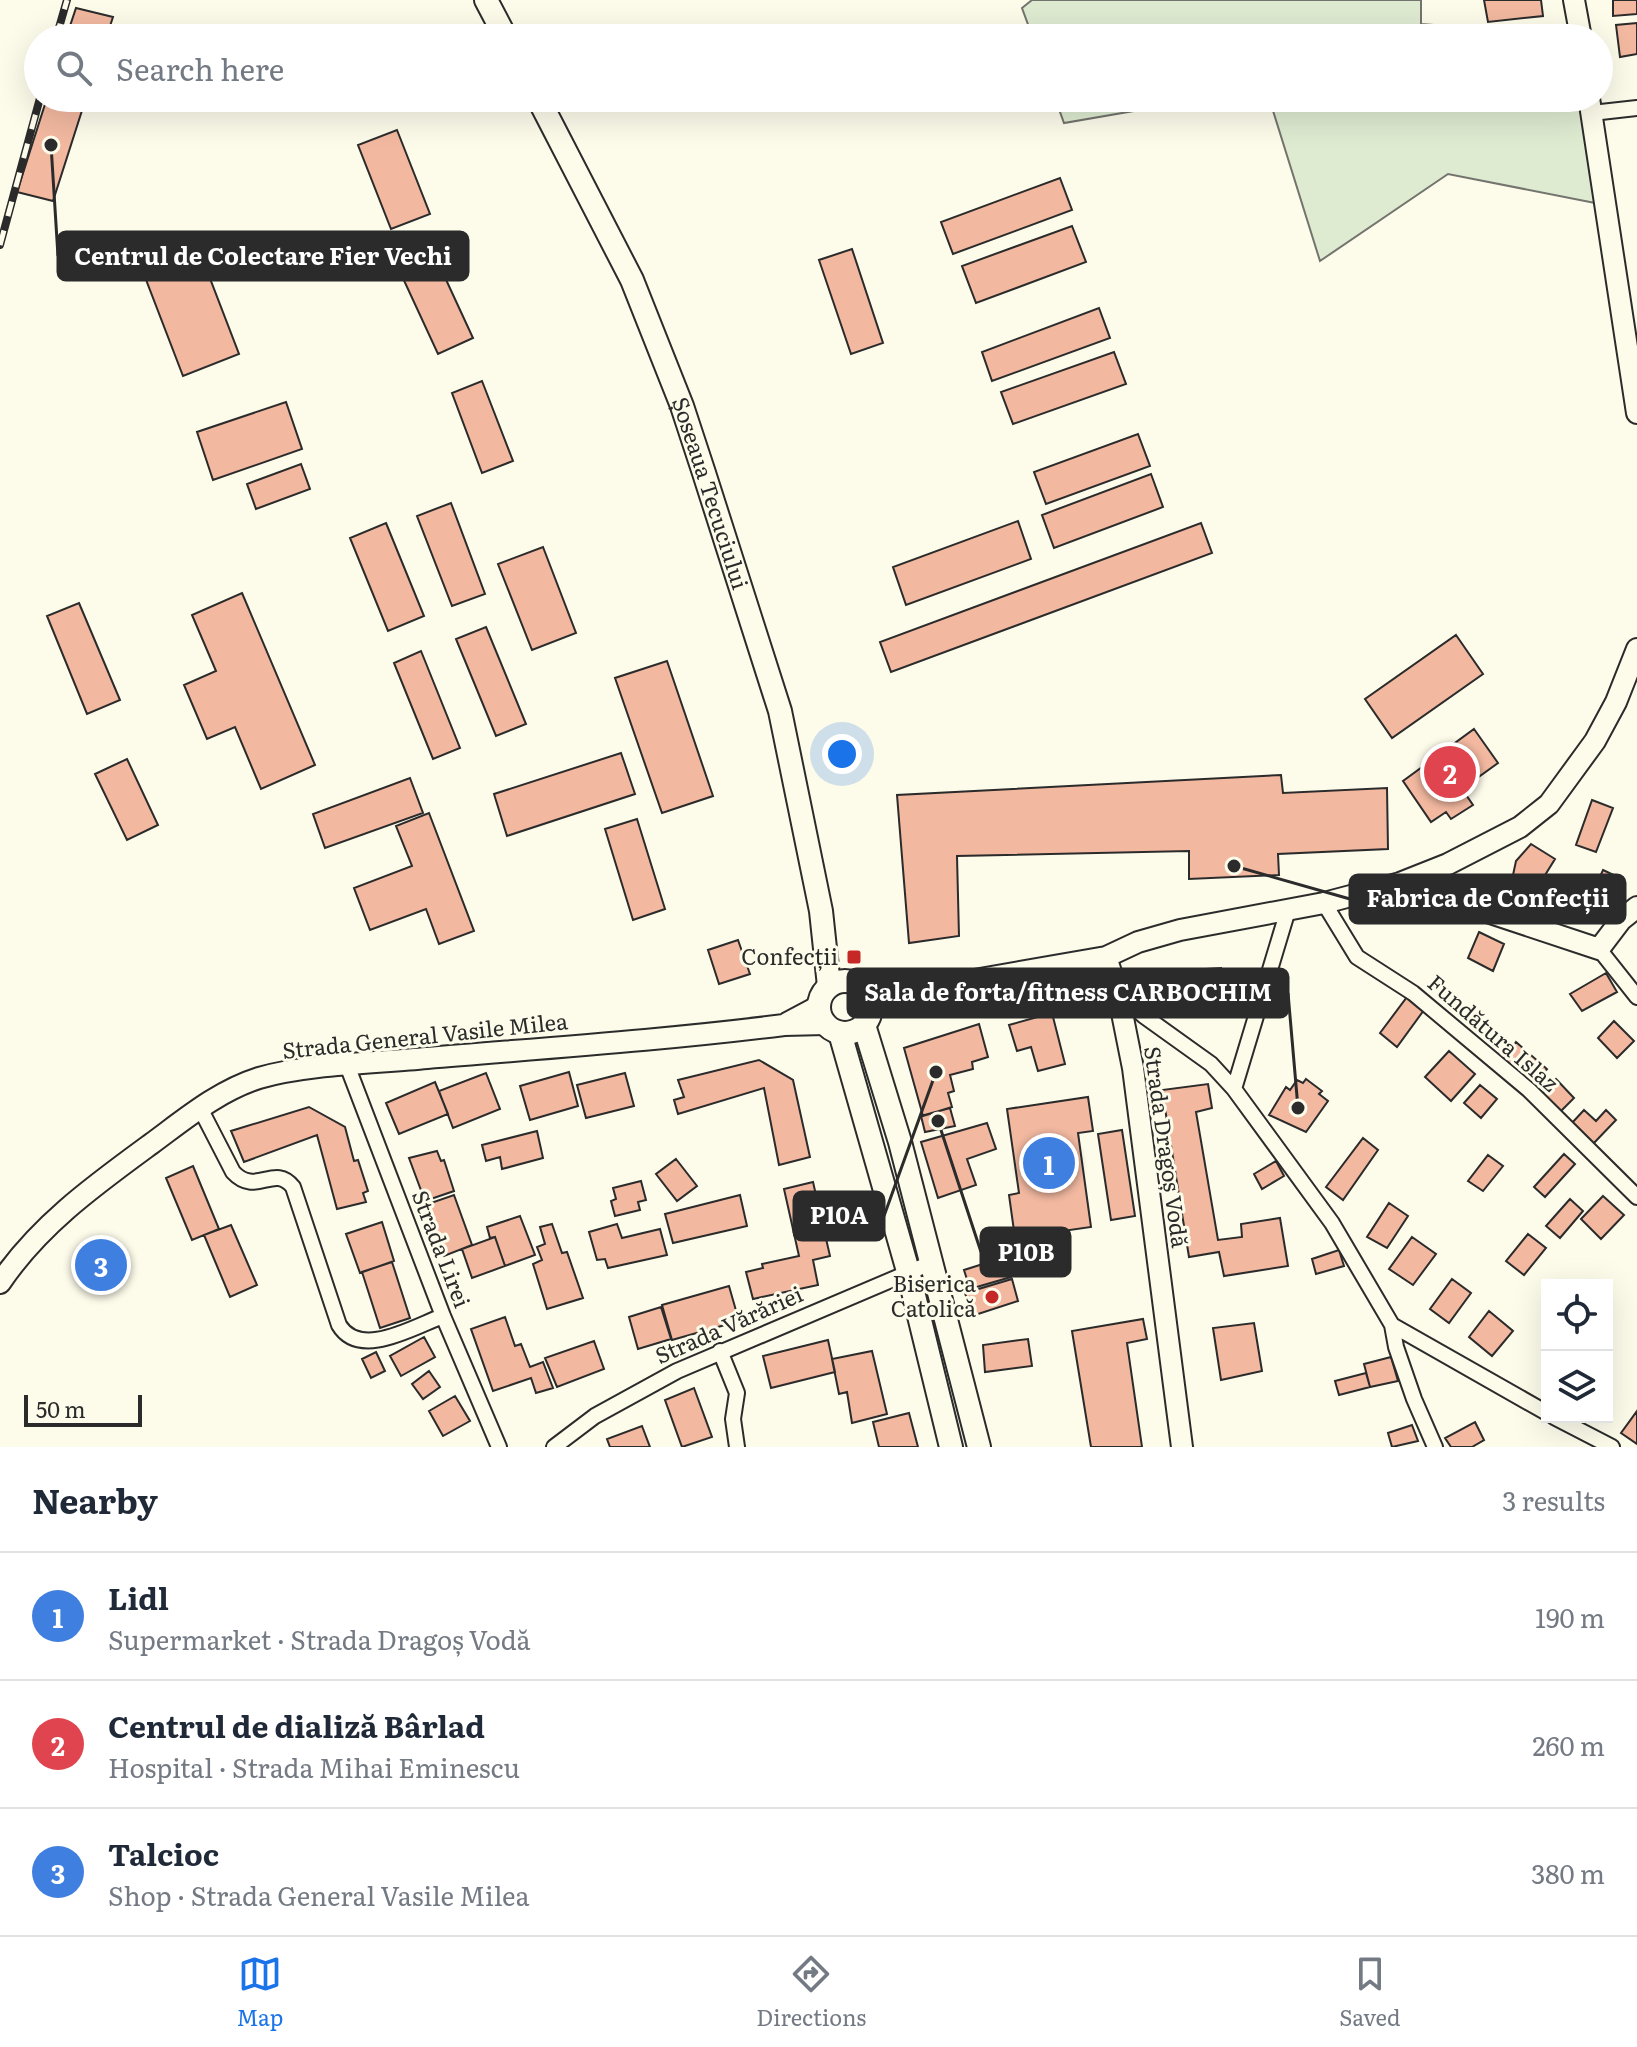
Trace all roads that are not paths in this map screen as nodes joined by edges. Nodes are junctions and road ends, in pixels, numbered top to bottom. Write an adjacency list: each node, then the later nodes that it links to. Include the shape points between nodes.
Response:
1 (486, 0): 3 (main road)
2 (1574, 0): 4 (main road)
3 (499, 24)
4 (1578, 24)
5 (1613, 107): 6 (street)
6 (1637, 108)
7 (545, 112): 19 (main road, Șoseaua Tecuciului, via 632,280 682,406 780,711 821,911)
8 (1591, 112): 9 (main road)
9 (1637, 413)
10 (1637, 649): 11 (main road, via 1595,741 1549,804 1483,848)
11 (1400, 883): 12 (main road); 15 (main road)
12 (1324, 903): 14 (main road); 24 (street, Fundătura Islaz, via 1357,957 1413,993 1529,1090)
13 (1637, 907): 15 (main road)
14 (1288, 910): 16 (main road, via 1180,930); 22 (street)
15 (1599, 949): 18 (street)
16 (1106, 957): 17 (main road, Strada Dragoș Vodă); 20 (main road, via 911,991)
17 (1118, 993): 22 (street, via 1195,1050); 39 (main road, Strada Dragoș Vodă, via 1133,1068)
18 (1637, 997)
19 (832, 1006): 20 (main road, via 849,1033); 20 (main road, via 854,982); 21 (main road, Strada General Vasile Milea, via 784,1025); 26 (main road, Șoseaua Tecuciului)
20 (867, 1009): 25 (main road)
21 (347, 1065): 23 (main road, Strada General Vasile Milea, via 260,1078); 28 (street, Strada Lirei)
22 (1234, 1089): 29 (street, via 1332,1223)
23 (200, 1108): 27 (main road, Strada General Vasile Milea, via 62,1213 26,1247); 28 (street, via 240,1180 280,1176 293,1187 344,1334 354,1340 377,1340)
24 (1637, 1197)
25 (931, 1263): 26 (street, Strada Vărăriei); 38 (main road)
26 (908, 1271): 30 (street, Strada Vărăriei); 37 (main road, Șoseaua Tecuciului)
27 (0, 1283)
28 (443, 1316): 34 (street, Strada Lirei)
29 (1392, 1325): 31 (street); 40 (street)
30 (720, 1351): 35 (street, Strada Vărăriei, via 632,1393); 36 (street, via 737,1393)
31 (1541, 1410)
32 (1564, 1423): 33 (street)
33 (1581, 1433): 41 (street); 42 (street)
34 (499, 1447)
35 (554, 1447)
36 (737, 1447)
37 (951, 1447)
38 (979, 1447)
39 (1182, 1447)
40 (1435, 1447)
41 (1590, 1447)
42 (1612, 1447)

